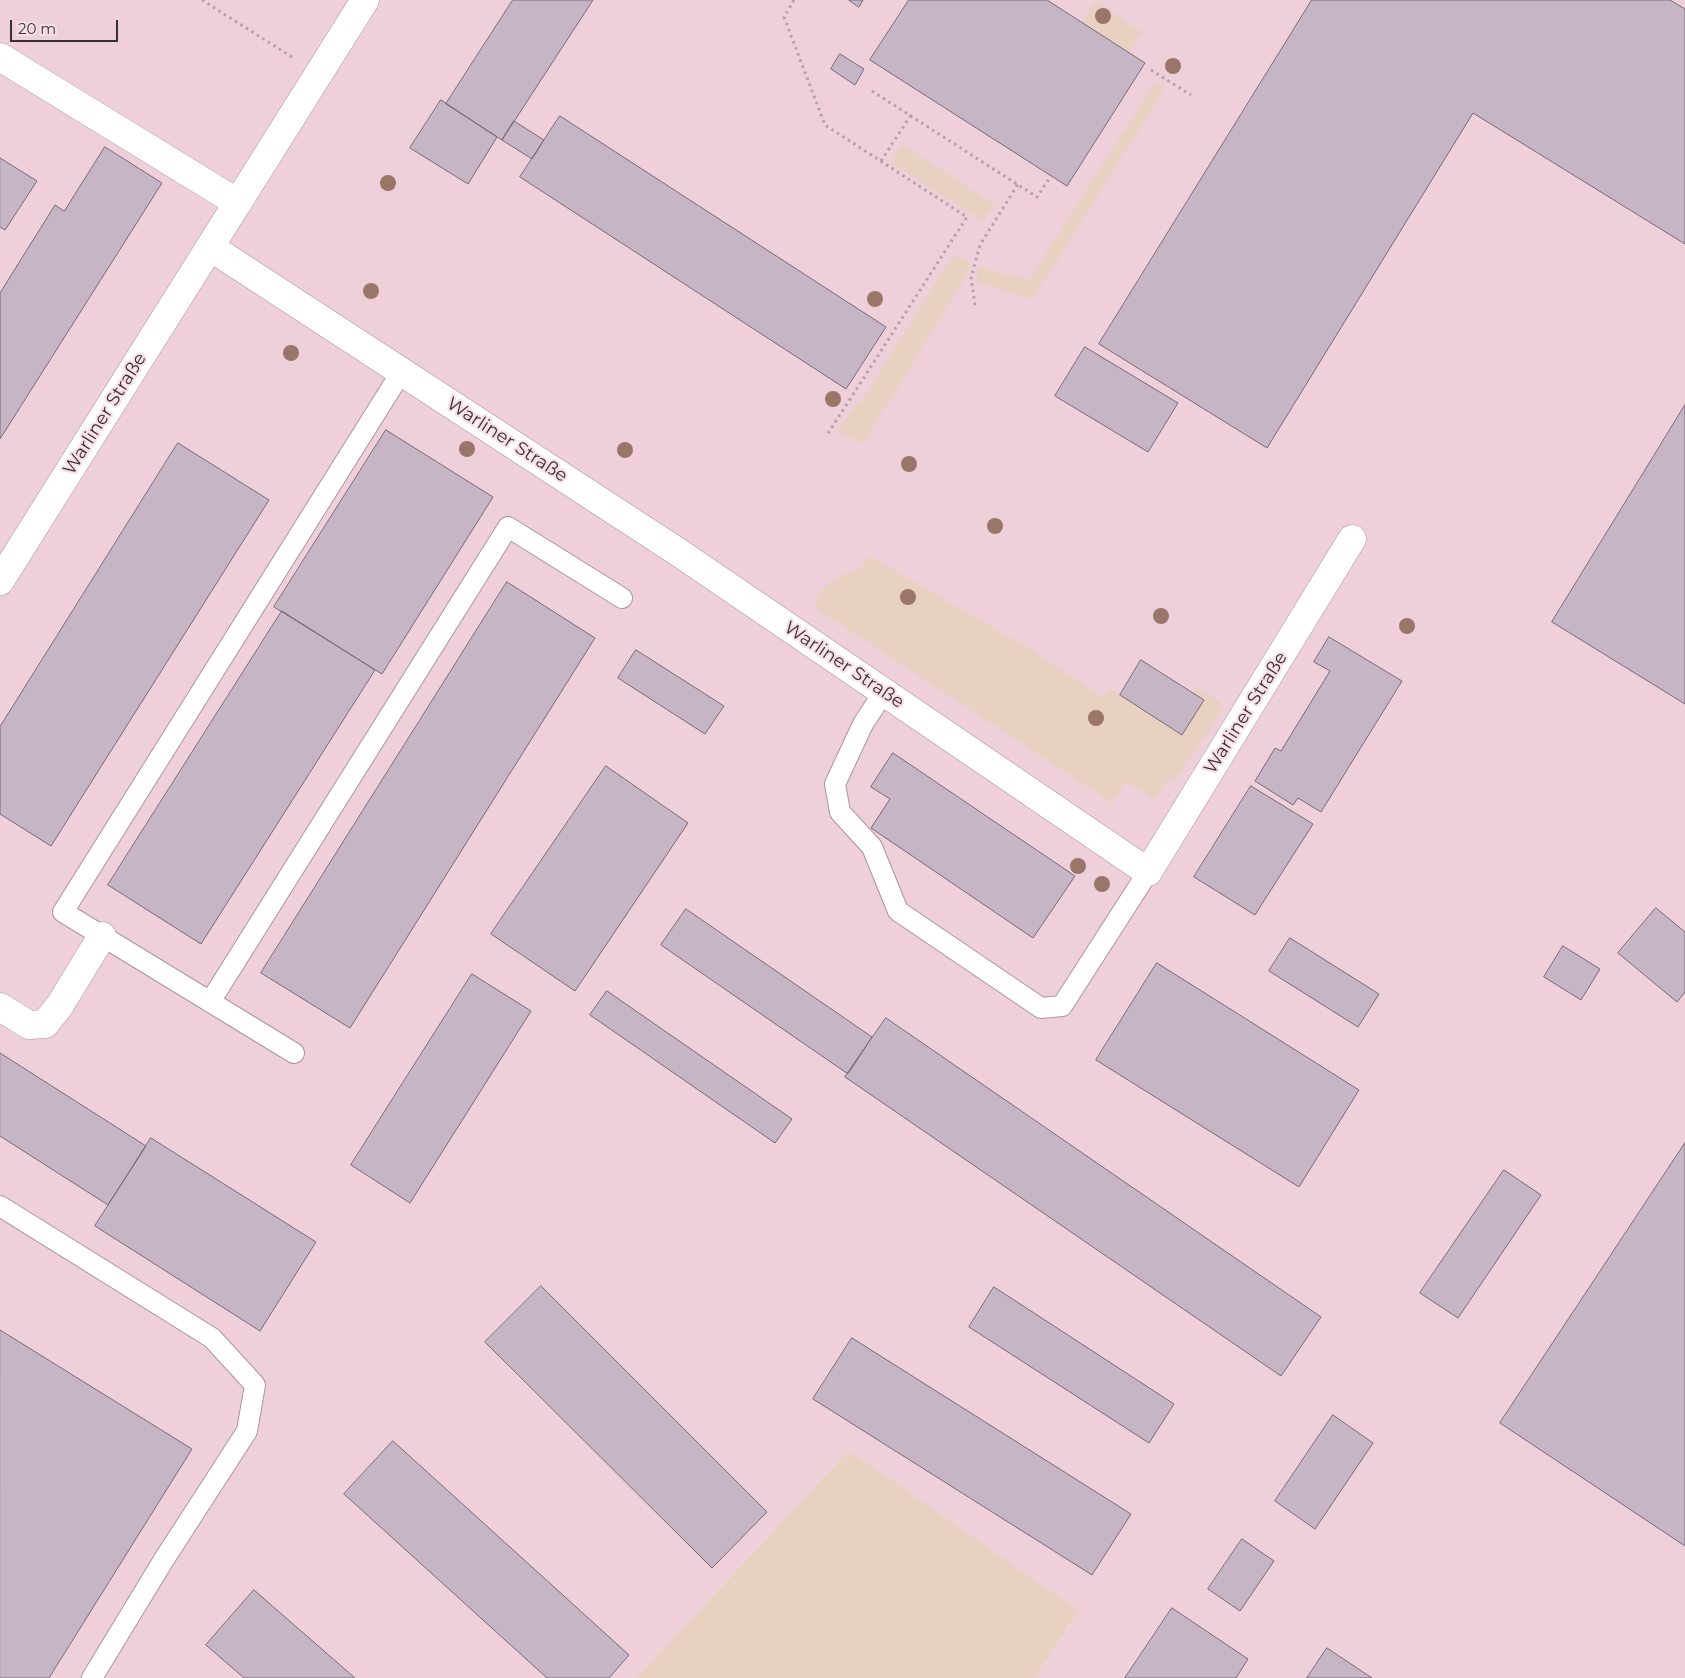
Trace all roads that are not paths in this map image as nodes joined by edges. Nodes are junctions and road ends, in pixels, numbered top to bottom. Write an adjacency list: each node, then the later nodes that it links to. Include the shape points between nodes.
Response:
1 (365, 0): 3 (street, Warliner Straße)
2 (0, 57): 3 (street)
3 (238, 203): 4 (street, Warliner Straße)
4 (210, 247): 5 (street, Warliner Straße); 7 (street, Warliner Straße)
5 (402, 371): 9 (street, Warliner Straße); 11 (lane, via 63,912)
6 (1352, 539): 10 (street, Warliner Straße)
7 (0, 580)
8 (622, 598): 12 (lane, via 508,528)
9 (884, 692): 10 (street, Warliner Straße); 10 (lane, via 863,724 836,784 840,812 872,847 898,911 1041,1008 1062,1006)
10 (1148, 872)
11 (102, 936): 12 (lane); 13 (street, via 45,1024 30,1025)
12 (210, 1002): 14 (lane)
13 (0, 1007)
14 (294, 1053)
15 (0, 1206): 16 (lane, via 212,1338 255,1385 246,1431)
16 (92, 1678)

